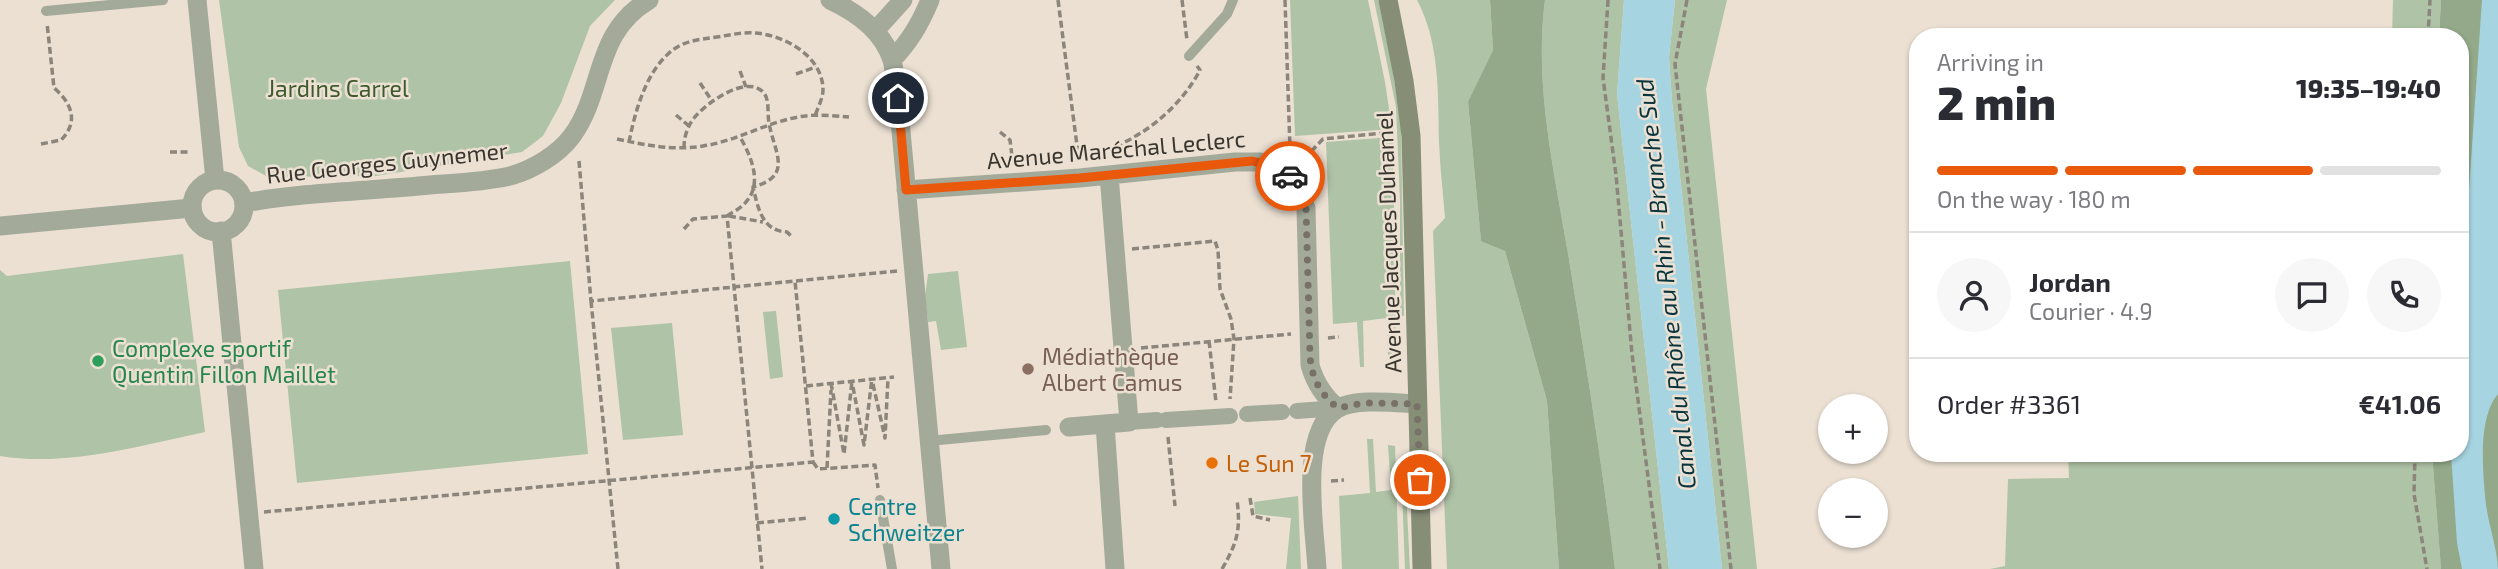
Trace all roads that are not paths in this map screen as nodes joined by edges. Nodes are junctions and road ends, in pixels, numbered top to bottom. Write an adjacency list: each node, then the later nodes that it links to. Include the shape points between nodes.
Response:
1 (163, 0): 9 (lane)
2 (197, 0): 14 (street)
3 (649, 0): 16 (street, Rue Georges Guynemer, via 626,19 608,44 572,137 529,169 462,183)
4 (830, 0): 10 (street)
5 (903, 0): 10 (street)
6 (930, 0): 12 (street, via 910,42)
7 (1233, 0): 11 (lane, via 1227,14)
8 (1388, 0): 20 (main road, Avenue Jacques Duhamel, via 1411,136)
9 (46, 11)
10 (875, 31): 12 (street)
11 (1189, 56)
12 (892, 60): 15 (street)
13 (1113, 166): 15 (street, Avenue Maréchal Leclerc, via 1016,183); 21 (street, Avenue Maréchal Leclerc, via 1252,161 1279,168 1291,177 1306,208 1310,365 1317,385); 24 (street)
14 (215, 180): 16 (street, via 234,185); 17 (street, via 200,187)
15 (906, 190): 28 (street)
16 (244, 203): 19 (street, via 240,220)
17 (192, 208): 18 (street); 19 (street, via 204,227)
18 (0, 226)
19 (221, 231): 30 (street)
20 (1417, 404): 21 (street, via 1363,403); 35 (main road, Avenue Jacques Duhamel)
21 (1338, 408): 22 (street); 34 (street, via 1318,431 1312,455)
22 (1247, 414)
23 (1224, 416): 24 (street)
24 (1129, 422): 25 (street)
25 (1105, 424): 26 (street); 33 (street)
26 (1069, 428)
27 (1046, 430): 28 (lane)
28 (929, 440): 32 (street)
29 (880, 500): 31 (lane)
30 (254, 569)
31 (892, 569)
32 (941, 569)
33 (1115, 569)
34 (1317, 569)
35 (1422, 569)

